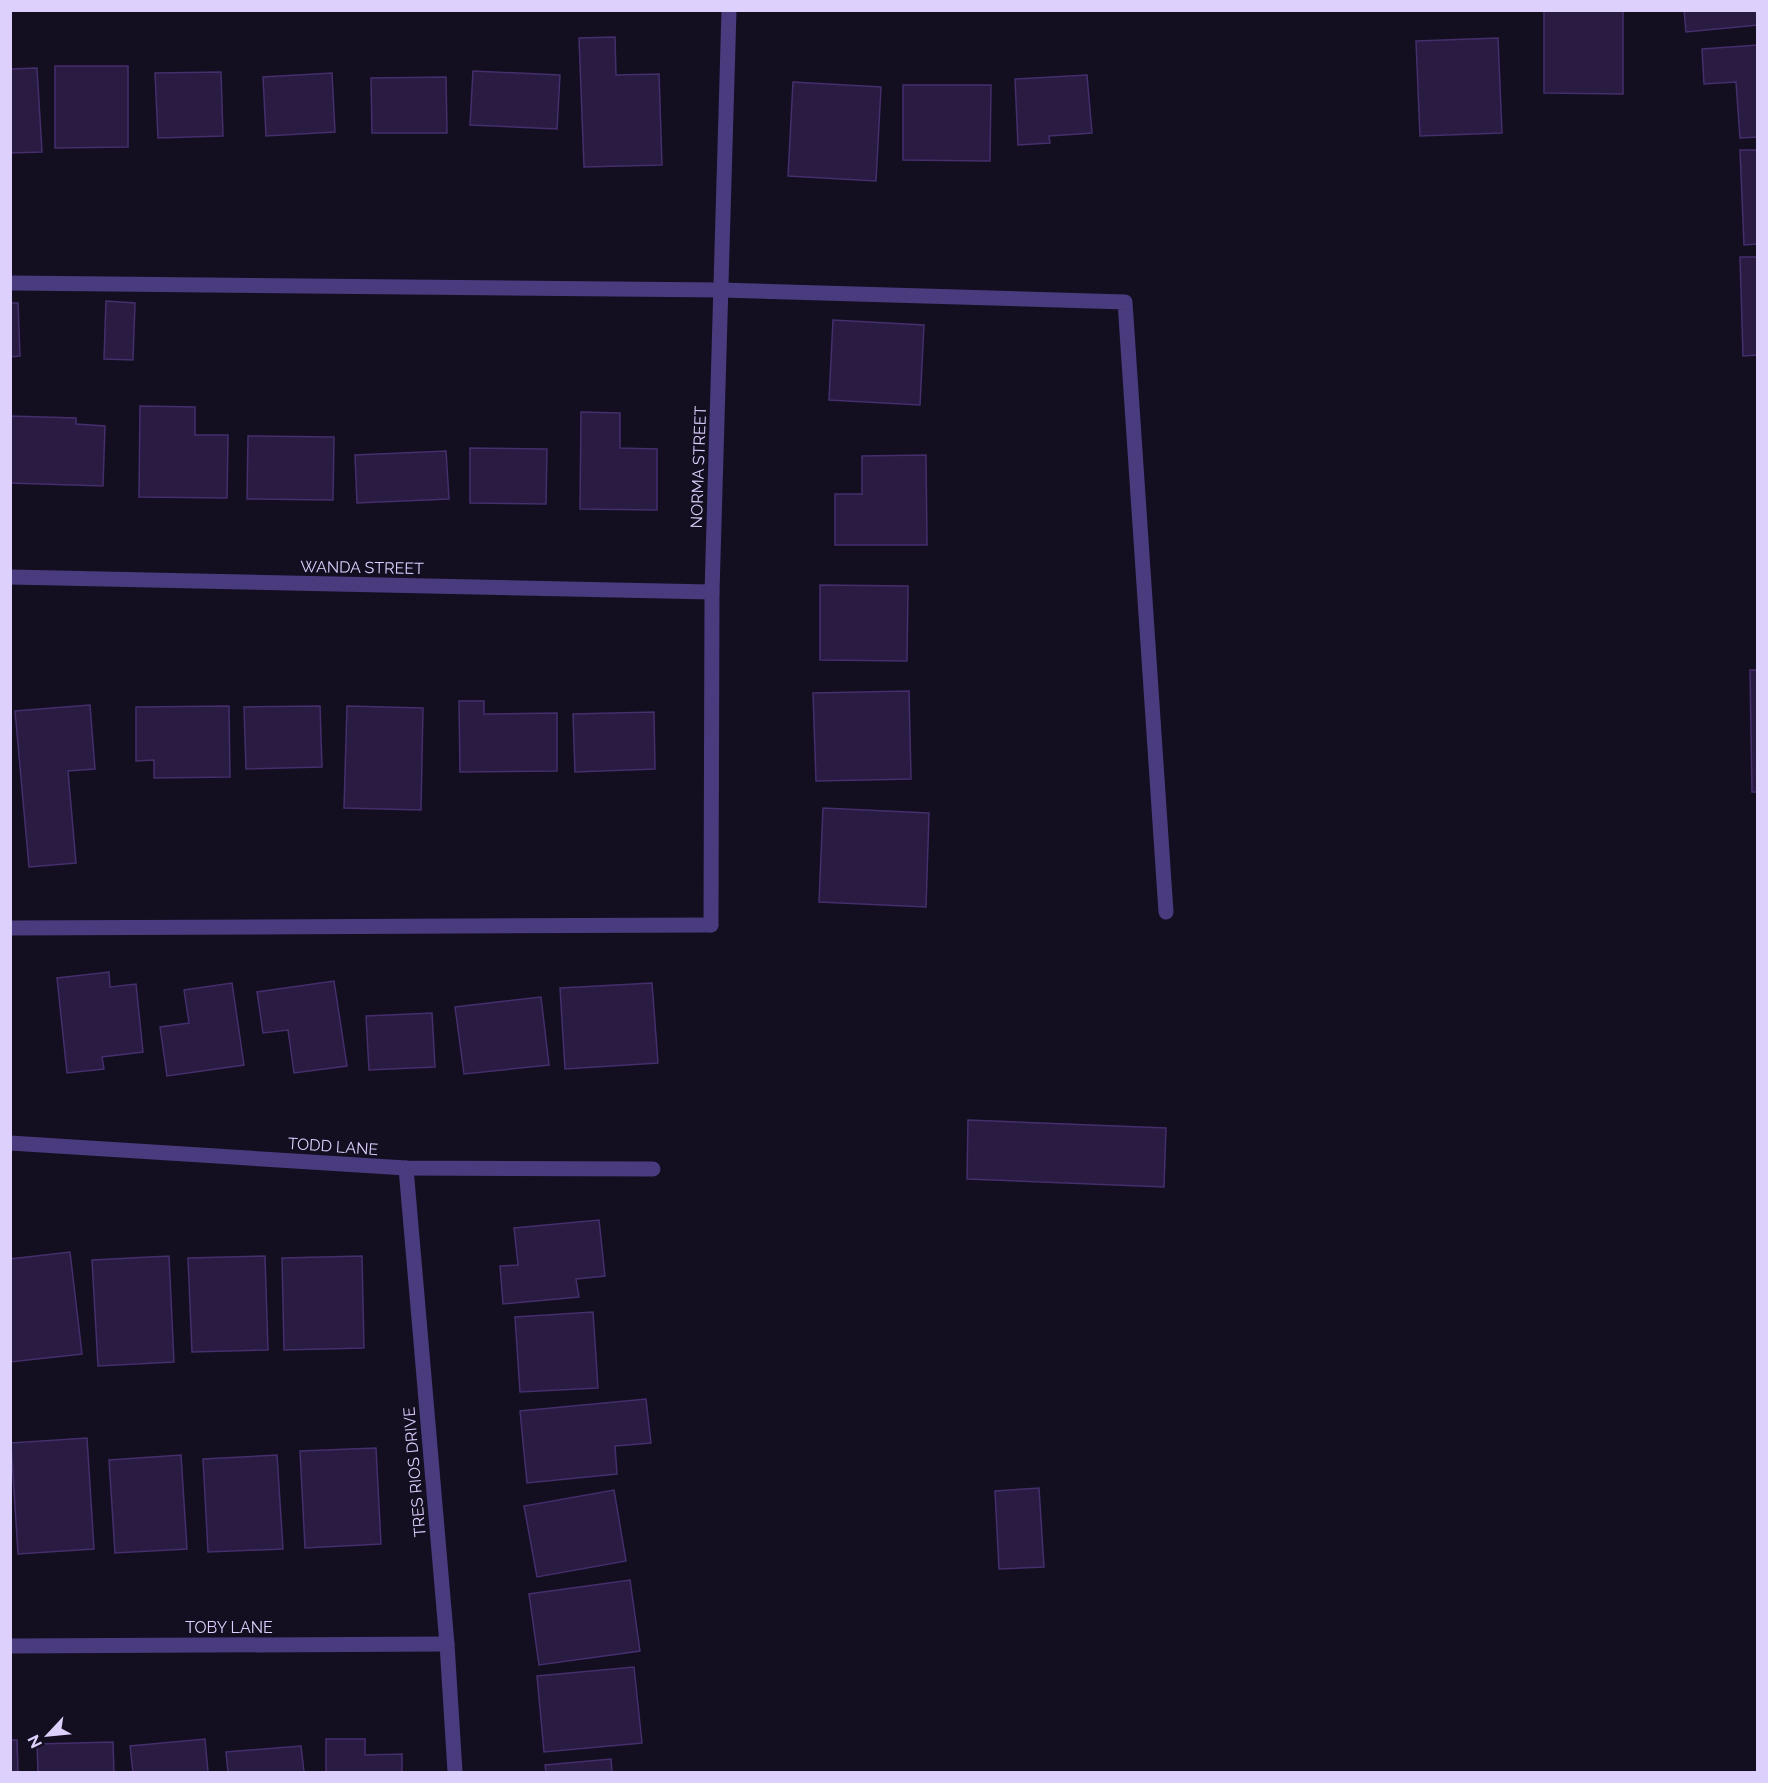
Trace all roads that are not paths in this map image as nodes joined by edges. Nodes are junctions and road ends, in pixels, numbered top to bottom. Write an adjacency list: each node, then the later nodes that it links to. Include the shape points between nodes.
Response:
1 (729, 10): 3 (street, NORMA STREET)
2 (10, 283): 3 (street)
3 (721, 290): 5 (street, NORMA STREET); 6 (street, via 1125,302)
4 (10, 577): 5 (street, WANDA STREET)
5 (712, 592): 7 (street, NORMA STREET, via 711,925)
6 (1166, 912)
7 (10, 928)
8 (10, 1143): 9 (street, TODD LANE)
9 (406, 1168): 10 (street, TODD LANE); 11 (street, TRES RIOS DRIVE)
10 (653, 1169)
11 (447, 1644): 12 (street, TOBY LANE); 13 (street, TRES RIOS DRIVE)
12 (10, 1646)
13 (455, 1773)

